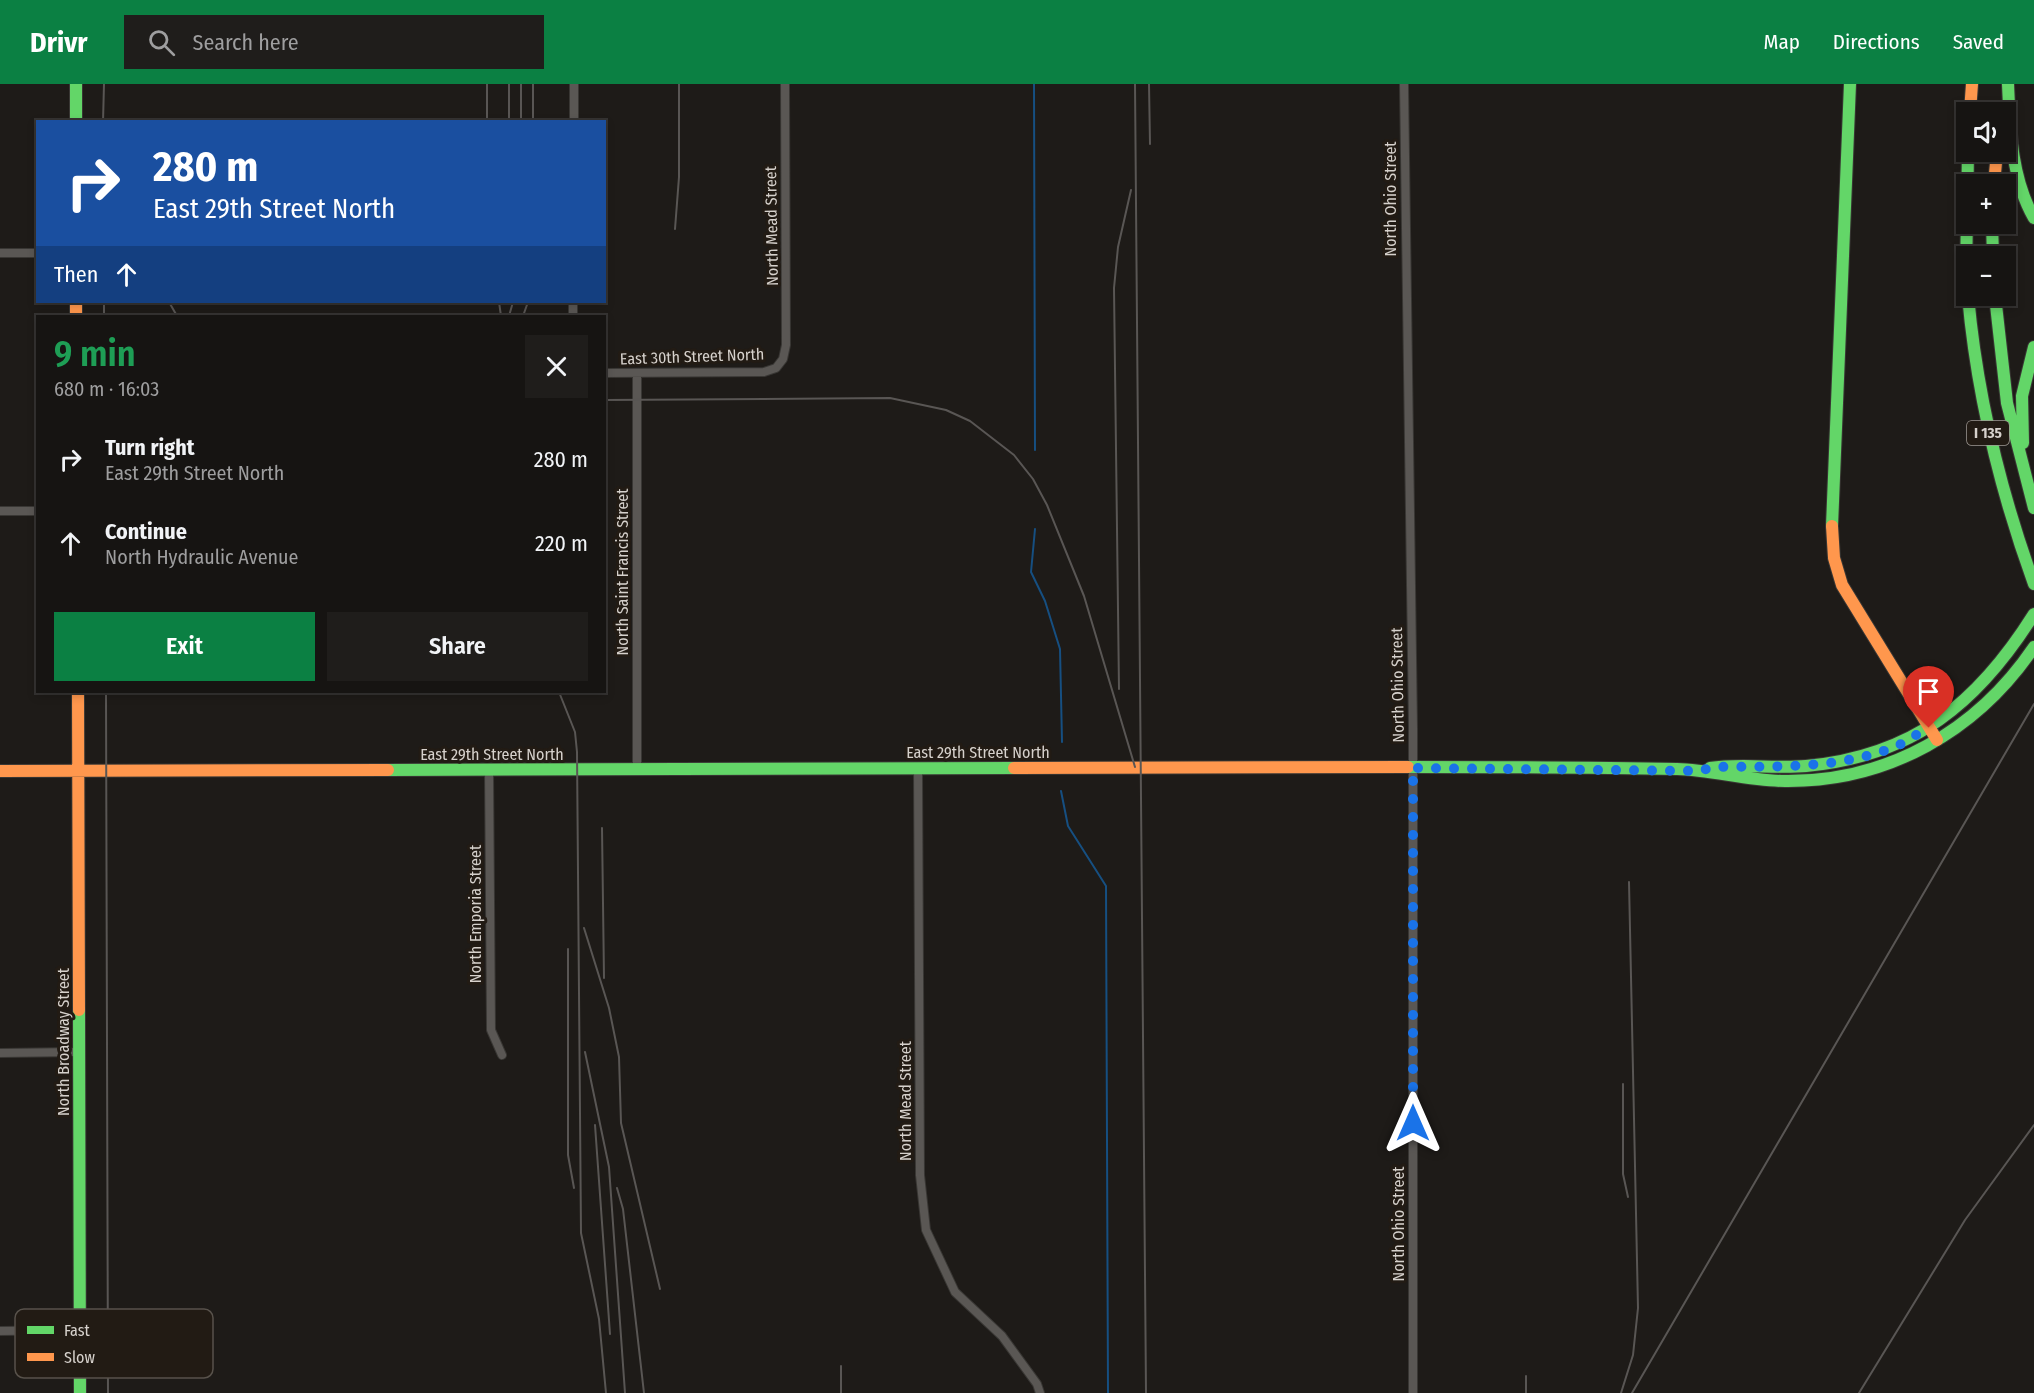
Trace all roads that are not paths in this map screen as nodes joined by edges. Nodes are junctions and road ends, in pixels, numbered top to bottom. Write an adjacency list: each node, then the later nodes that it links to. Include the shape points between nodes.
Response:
1 (76, 84): 11 (main road)
2 (574, 84): 12 (street)
3 (784, 84): 21 (street, North Mead Street, via 786,345)
4 (1404, 84): 36 (street, North Ohio Street)
5 (1851, 84): 34 (main road, via 1832,544 1842,585)
6 (1972, 84): 9 (main road)
7 (2003, 84): 10 (main road)
8 (2008, 84): 14 (main road, via 2018,172)
9 (1971, 102)
10 (2001, 102)
11 (76, 120)
12 (574, 120)
13 (1968, 162): 15 (main road)
14 (2034, 218)
15 (1966, 246)
16 (0, 253): 17 (street)
17 (36, 253)
18 (1969, 306): 28 (main road, I 135, via 1983,410)
19 (1996, 306): 24 (main road, I 135, via 2009,416)
20 (2034, 347): 24 (main road, via 2022,396)
21 (778, 364): 23 (street, East 30th Street North, via 764,372)
22 (606, 373): 23 (street, East 30th Street North)
23 (637, 373): 39 (street, North Saint Francis Street)
24 (2027, 485): 25 (main road, I 135)
25 (2034, 507)
26 (0, 511): 27 (street)
27 (36, 511)
28 (2025, 570): 29 (main road, I 135); 30 (main road)
29 (2034, 584)
30 (2034, 589)
31 (2034, 614): 34 (main road, via 2013,651 1986,683)
32 (2034, 647): 35 (main road, East 29th Street North, via 2013,676 1976,714)
33 (78, 693): 41 (main road, North Broadway Street)
34 (1929, 728): 35 (main road); 42 (main road, via 1898,746 1849,761 1804,766 1713,767)
35 (1942, 738): 42 (main road, East 29th Street North, via 1881,766 1813,780)
36 (1413, 768): 37 (main road, East 29th Street North); 42 (main road, East 29th Street North); 50 (street, North Ohio Street)
37 (918, 769): 39 (main road, East 29th Street North); 49 (street, North Mead Street, via 920,1175 926,1230 955,1292 1002,1336)
38 (489, 770): 39 (main road, East 29th Street North); 41 (main road, East 29th Street North); 45 (street, North Emporia Street, via 491,1030)
39 (637, 770)
40 (0, 771): 41 (main road, East 29th Street North)
41 (78, 771): 43 (main road, North Broadway Street)
42 (1700, 771)
43 (79, 1052): 44 (street); 46 (main road, North Broadway Street)
44 (0, 1053)
45 (502, 1055)
46 (80, 1309)
47 (0, 1331): 48 (street)
48 (15, 1331)
49 (1040, 1393)
50 (1413, 1393)

